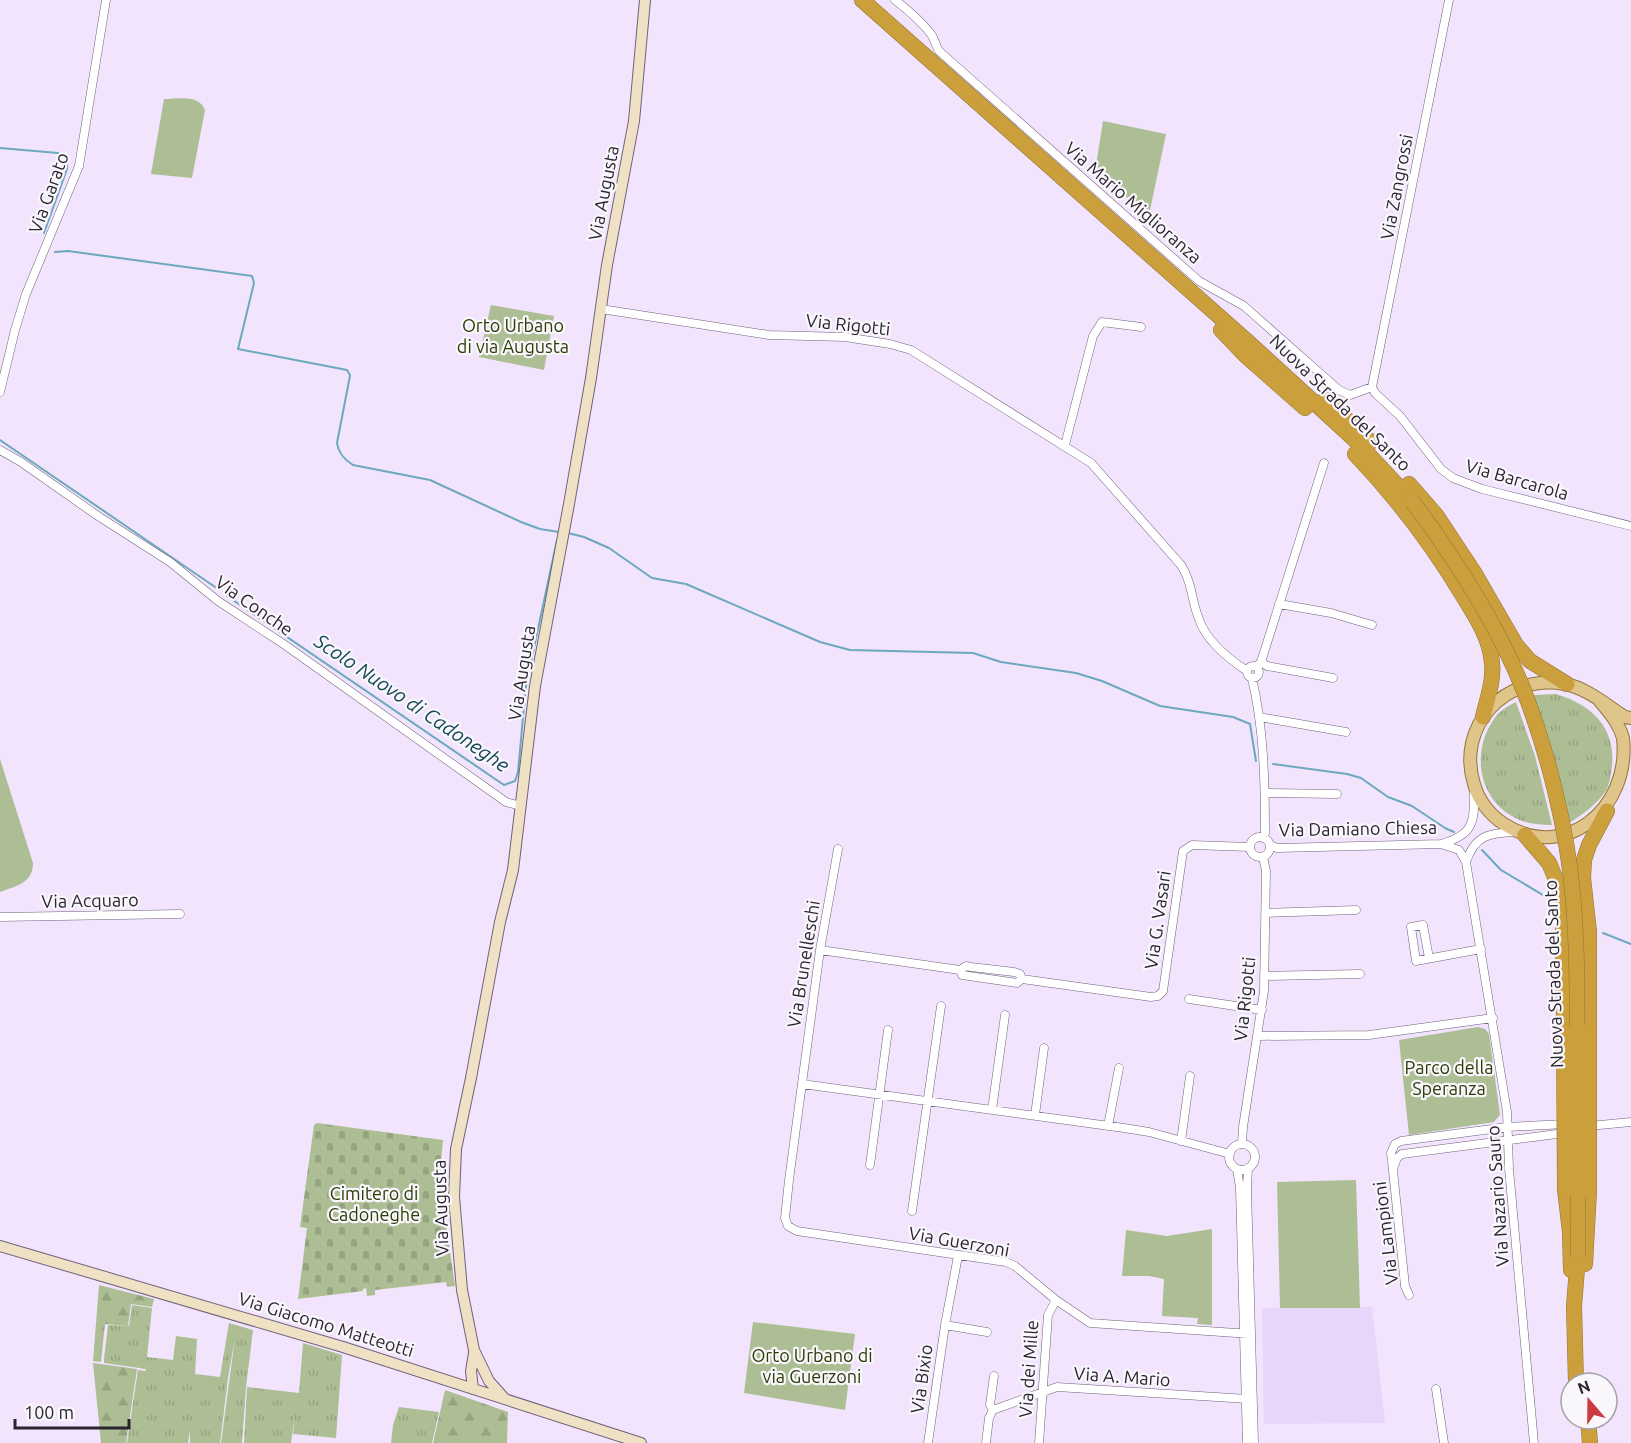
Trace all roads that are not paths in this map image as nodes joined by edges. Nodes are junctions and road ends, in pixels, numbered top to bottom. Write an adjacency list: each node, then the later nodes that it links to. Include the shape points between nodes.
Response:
1 (106, 0): 10 (street, Via Garato, via 79,166 26,294)
2 (645, 0): 7 (street, Via Augusta, via 634,121)
3 (862, 0): 6 (highway, Nuova Strada del Santo)
4 (895, 0): 9 (street, Via Mario Miglioranza, via 933,36 939,51 1199,281 1244,306 1339,390 1350,395)
5 (1449, 0): 9 (street, Via Zangrossi)
6 (1193, 295): 20 (highway, via 1232,316 1356,426 1436,515 1516,645 1530,661); 23 (highway, via 1246,356 1344,443 1390,491 1424,535 1486,639 1492,680); 82 (highway, Nuova Strada del Santo, bridge, via 1353,438 1412,501 1466,578 1505,649 1530,709 1563,826 1573,897 1577,971)
7 (602, 309): 11 (street, Via Rigotti, via 769,334 845,337 891,344 911,350); 31 (street, Via Augusta, via 535,686)
8 (1141, 327): 11 (street, via 1102,322 1098,327)
9 (1372, 383): 14 (street, Via Barcarola, via 1375,393 1453,478 1482,489)
10 (0, 392)
11 (1065, 445): 18 (street, Via Rigotti, via 1091,463 1181,566 1191,584 1203,629)
12 (0, 450): 31 (street, Via Conche, via 170,562 218,601 506,802)
13 (1324, 463): 15 (street)
14 (1631, 525)
15 (1279, 604): 16 (street); 17 (street)
16 (1372, 625)
17 (1258, 665): 18 (street, via 1249,667); 19 (street)
18 (1249, 675): 22 (street)
19 (1333, 678)
20 (1566, 684): 21 (main road); 23 (main road, via 1538,683 1511,691)
21 (1599, 700): 24 (main road); 27 (main road, via 1614,718 1623,739 1626,762)
22 (1258, 717): 25 (street); 29 (street)
23 (1483, 717): 28 (main road, via 1474,731 1470,752)
24 (1631, 718)
25 (1346, 732)
26 (1631, 769): 27 (main road)
27 (1622, 785): 32 (main road)
28 (1474, 786): 33 (main road, via 1490,812); 35 (street, Via Damiano Chiesa, via 1472,824 1458,839)
29 (1264, 792): 30 (street); 34 (street)
30 (1337, 794)
31 (521, 806): 86 (street, Via Augusta, via 513,870 456,1149 454,1197 460,1272)
32 (1607, 811): 33 (main road, via 1594,823 1561,837); 82 (highway, bridge, via 1584,860 1589,932 1589,1191 1585,1272)
33 (1521, 833): 40 (street, via 1490,834 1480,839); 82 (highway, bridge, via 1549,863 1563,909 1565,1189)
34 (1263, 838): 36 (street); 37 (street, via 1254,839)
35 (1441, 844): 36 (street, Via Damiano Chiesa, via 1277,848); 40 (street, via 1459,850)
36 (1270, 845): 39 (street)
37 (1250, 847): 39 (street, via 1255,856); 46 (street, Via G. Vasari, via 1185,848 1163,991 1158,996 1022,979 1012,983 964,976 960,970)
38 (838, 849): 46 (street, Via Brunelleschi)
39 (1263, 856): 42 (street, Via Rigotti)
40 (1466, 862): 45 (street, Via Nazario Sauro)
41 (1356, 910): 42 (street)
42 (1266, 913): 49 (street, Via Rigotti)
43 (180, 914): 44 (street, Via Acquaro)
44 (0, 917)
45 (1481, 949): 47 (street); 54 (street, Via Nazario Sauro)
46 (820, 950): 60 (street, Via Brunelleschi)
47 (1429, 958)
48 (1360, 974): 49 (street)
49 (1264, 976): 52 (street, Via Rigotti)
50 (1189, 999): 52 (street)
51 (941, 1006): 62 (street)
52 (1262, 1010): 56 (street, Via Rigotti)
53 (1005, 1015): 63 (street)
54 (1492, 1018): 56 (street, via 1369,1035); 68 (street, Via Nazario Sauro, via 1508,1112)
55 (888, 1030): 61 (street)
56 (1257, 1036): 71 (street, Via Rigotti)
57 (1044, 1048): 64 (street)
58 (1119, 1068): 66 (street)
59 (1190, 1076): 69 (street)
60 (802, 1084): 61 (street); 79 (street, Via Guerzoni, via 785,1218 788,1226 796,1231)
61 (880, 1094): 62 (street); 73 (street)
62 (928, 1102): 63 (street); 77 (street)
63 (993, 1110): 64 (street)
64 (1035, 1115): 66 (street)
65 (1631, 1122): 67 (street)
66 (1108, 1126): 69 (street)
67 (1584, 1126): 68 (street, via 1562,1123); 70 (street, via 1562,1134)
68 (1507, 1127): 70 (street, Via Nazario Sauro); 75 (street, Via Lampioni, via 1401,1141 1391,1153)
69 (1182, 1141): 72 (street)
70 (1507, 1141): 75 (street, via 1402,1154); 106 (street, Via Nazario Sauro)
71 (1242, 1144): 72 (street); 74 (street, Via Rigotti, via 1254,1152 1254,1163)
72 (1230, 1154): 76 (street, Via Rigotti, via 1230,1162)
73 (870, 1165)
74 (1248, 1168): 76 (street); 85 (street, Via Rigotti)
75 (1394, 1168): 80 (street, Via Lampioni)
76 (1237, 1169): 85 (street, Via Rigotti)
77 (912, 1211)
78 (0, 1246): 92 (street, Via Giacomo Matteotti)
79 (958, 1256): 81 (street, Via Guerzoni, via 1015,1266); 83 (street)
80 (1409, 1295)
81 (1056, 1300): 85 (street, Via Guerzoni, via 1090,1323); 95 (street, Via dei Mille, via 1048,1315)
82 (1577, 1304): 88 (highway, Nuova Strada del Santo); 89 (highway, Nuova Strada del Santo)
83 (945, 1325): 84 (street, Via Bixio); 100 (street, Via Bixio)
84 (987, 1332)
85 (1247, 1334): 97 (street, Via Rigotti)
86 (474, 1350): 87 (street, Via Augusta); 90 (street, Via Augusta)
87 (471, 1371): 92 (street); 93 (street, Via Augusta)
88 (1576, 1371)
89 (1584, 1371)
90 (484, 1372): 93 (street); 96 (street, Via Augusta)
91 (994, 1376): 98 (street, via 990,1405)
92 (456, 1383): 93 (street, Via Giacomo Matteotti)
93 (473, 1389): 96 (street, Via Giacomo Matteotti)
94 (1436, 1389): 105 (street)
95 (1042, 1392): 97 (street, Via A. Mario, via 1057,1387); 98 (street, Via A. Mario); 102 (street, Via dei Mille)
96 (505, 1399): 99 (street, Via Giacomo Matteotti)
97 (1249, 1399): 103 (street, Via Rigotti); 104 (street, Via Rigotti)
98 (993, 1410): 101 (street)
99 (641, 1443)
100 (928, 1443)
101 (986, 1443)
102 (1039, 1443)
103 (1247, 1443)
104 (1254, 1443)
105 (1444, 1443)
106 (1534, 1443)

